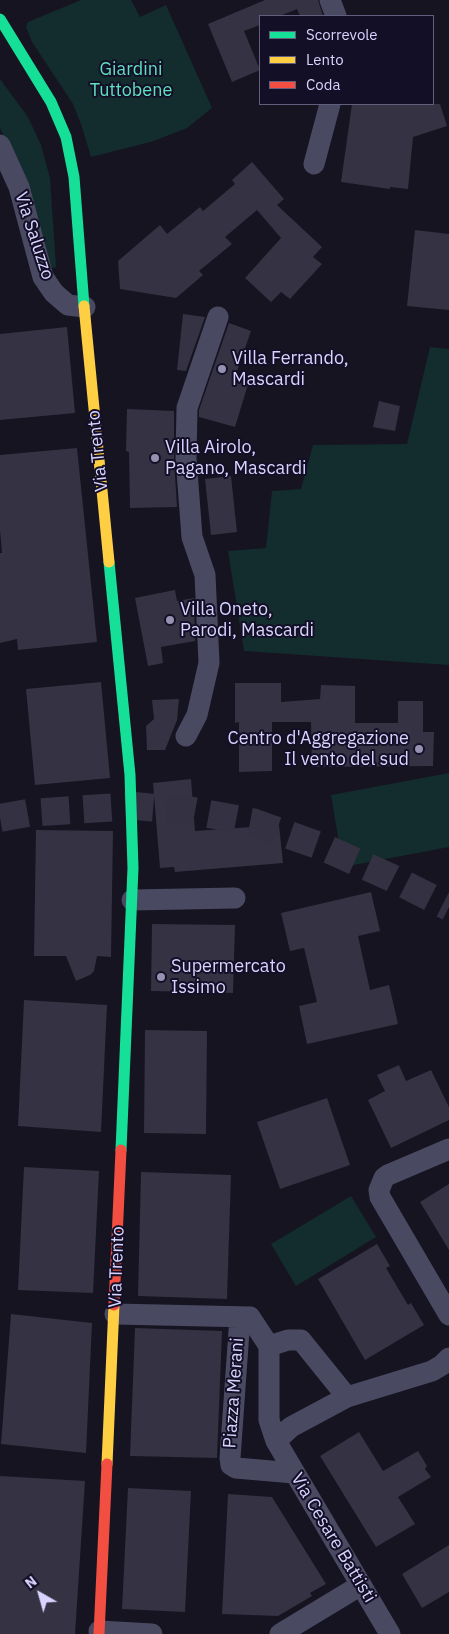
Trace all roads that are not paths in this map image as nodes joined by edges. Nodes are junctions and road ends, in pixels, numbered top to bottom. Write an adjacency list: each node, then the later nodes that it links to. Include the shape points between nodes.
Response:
1 (330, 0): 2 (street)
2 (336, 15)
3 (0, 20): 7 (street, Via Trento, via 51,102 66,137 74,177)
4 (330, 105): 6 (street)
5 (0, 145): 7 (street, Via Saluzzo, via 19,187 43,277 68,305)
6 (314, 164)
7 (85, 307): 11 (street, Via Trento, via 130,776)
8 (218, 317): 9 (street, via 187,408 186,458 192,537 205,575 208,663 197,715)
9 (186, 736)
10 (235, 898): 11 (street)
11 (132, 900): 13 (street, Via Trento)
12 (449, 1149): 14 (street, via 388,1175 379,1190 380,1197)
13 (115, 1314): 15 (street, Piazza Merani); 22 (street, Via Trento)
14 (449, 1315)
15 (240, 1317): 16 (street, Piazza Merani, via 250,1317); 20 (street, Piazza Merani, via 231,1465)
16 (279, 1343): 18 (street, via 301,1340); 19 (street, Piazza Merani, via 269,1420)
17 (449, 1358): 18 (street, via 432,1371)
18 (347, 1397): 19 (street, via 291,1427)
19 (276, 1441): 20 (street, Via Cesare Battisti)
20 (294, 1472): 21 (street, Via Cesare Battisti)
21 (361, 1585): 24 (street); 25 (street, Via Cesare Battisti)
22 (99, 1633): 23 (street)
23 (152, 1634)
24 (280, 1634)
25 (390, 1634)

